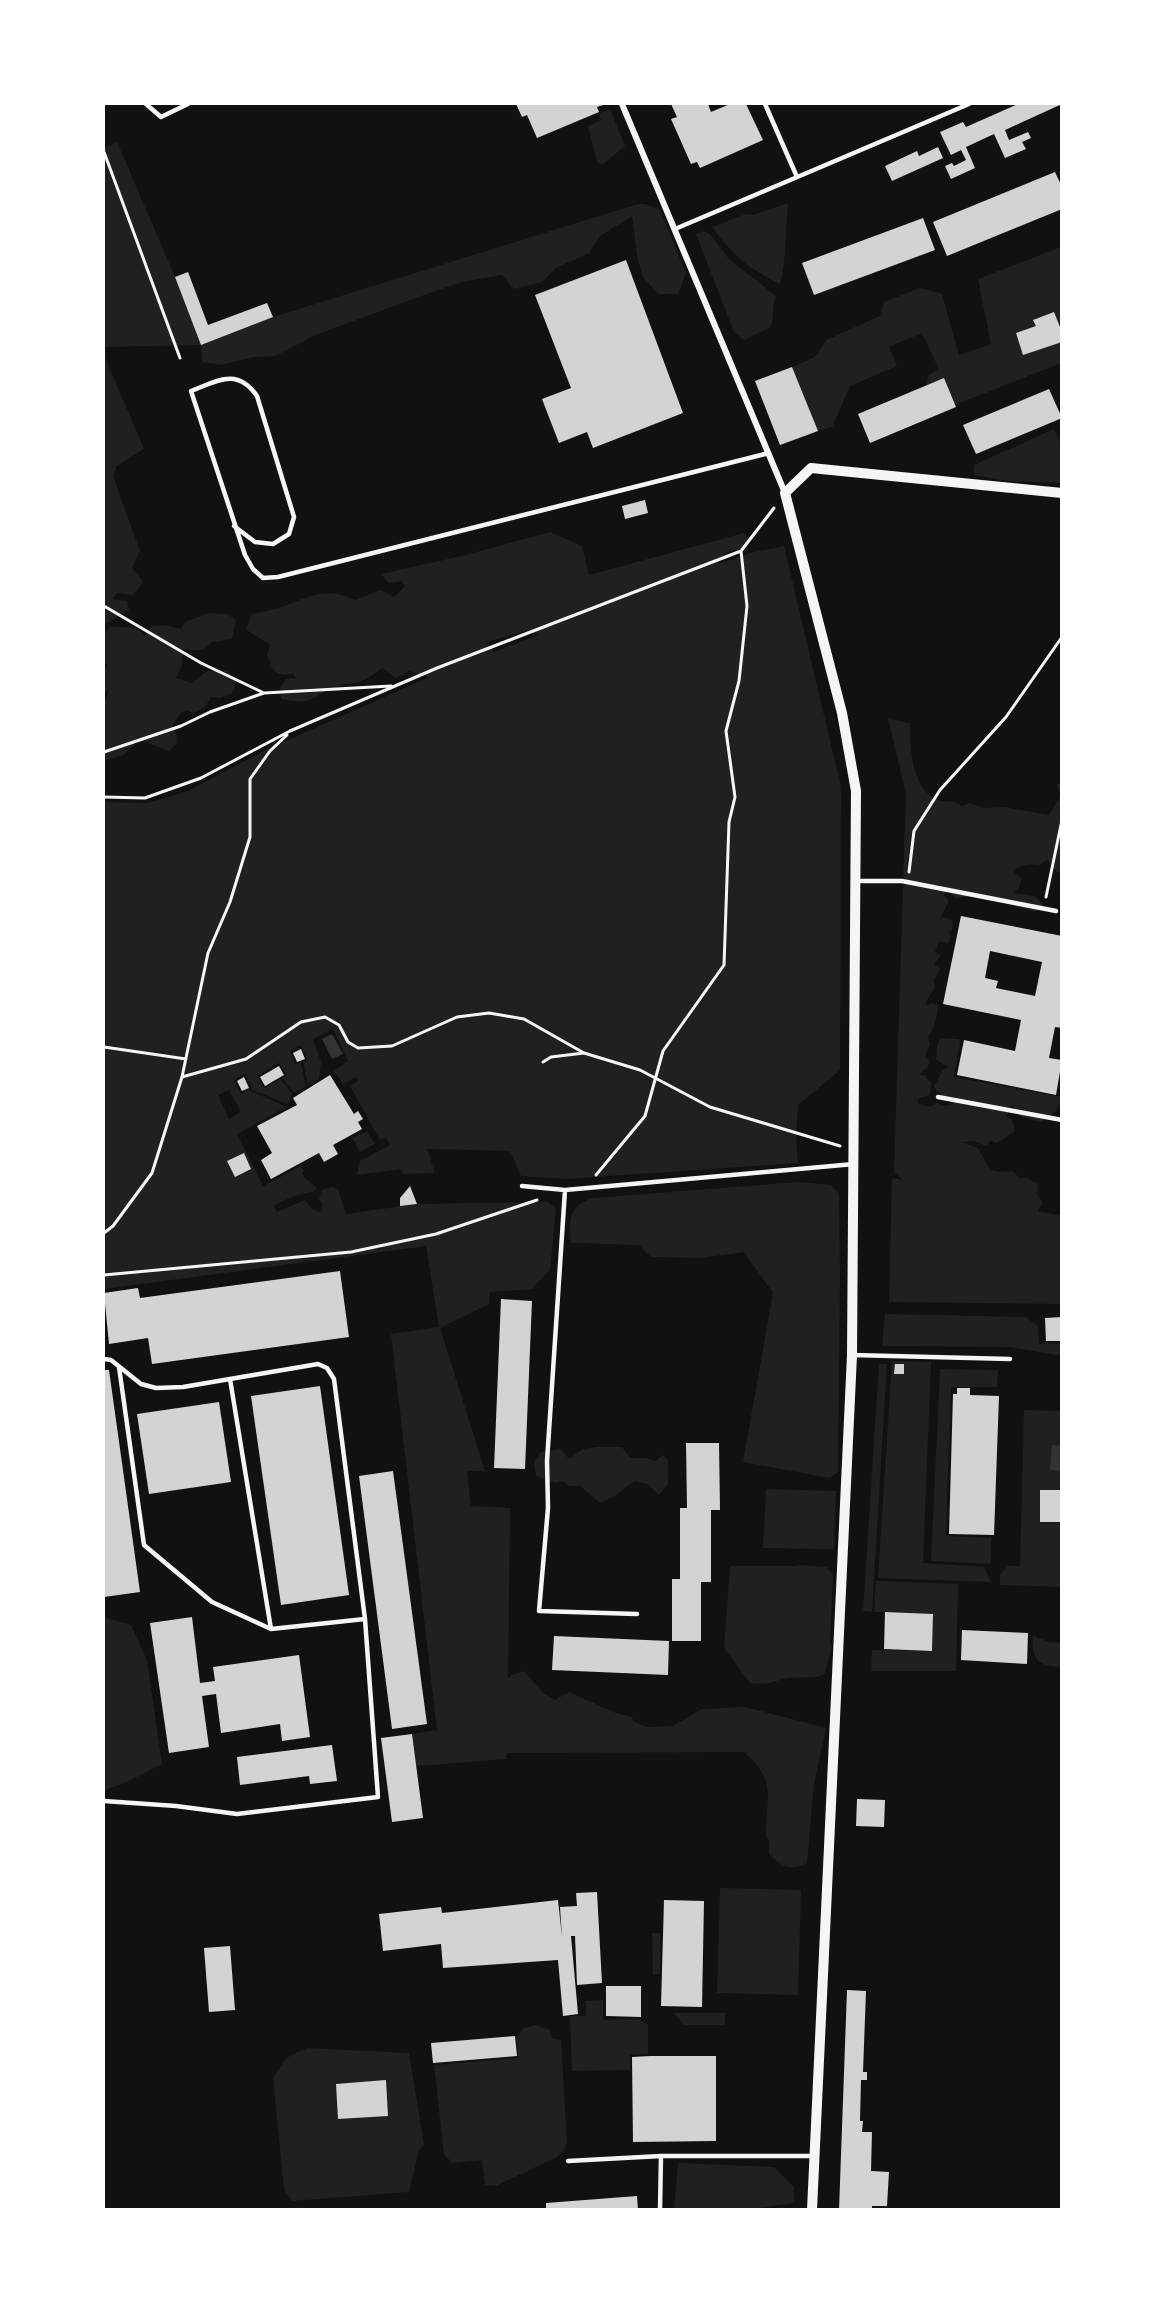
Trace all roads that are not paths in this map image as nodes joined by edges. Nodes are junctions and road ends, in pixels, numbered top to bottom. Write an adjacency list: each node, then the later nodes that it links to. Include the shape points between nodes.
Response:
1 (146, 104): 2 (lane, via 161,117)
2 (188, 104)
3 (622, 104): 7 (street)
4 (765, 104): 6 (lane)
5 (966, 104): 6 (lane)
6 (797, 177): 7 (lane)
7 (675, 229): 8 (street)
8 (769, 453): 9 (street); 11 (lane, via 278,577 262,578 253,569)
9 (785, 493): 10 (street, via 811,468); 12 (street, via 842,713 856,791)
10 (1062, 493)
11 (234, 526): 11 (lane, via 191,391 229,377 246,382 257,396 294,517 289,534 273,544 255,542)
12 (855, 881): 13 (lane, via 908,882); 16 (street)
13 (1056, 911)
14 (938, 1097): 15 (lane)
15 (1062, 1120)
16 (854, 1164): 18 (lane); 19 (street)
17 (522, 1186): 18 (lane)
18 (565, 1190): 24 (lane, via 539,1611)
19 (852, 1355): 21 (lane); 29 (street)
20 (104, 1359): 22 (lane)
21 (1010, 1359)
22 (119, 1366): 23 (lane, via 141,1384 156,1388); 26 (lane, via 144,1545 212,1602)
23 (230, 1379): 25 (lane, via 318,1364 330,1373); 26 (lane)
24 (637, 1614)
25 (365, 1619): 26 (lane); 27 (lane, via 378,1797 237,1814)
26 (270, 1629)
27 (104, 1802)
28 (661, 2156): 29 (lane); 30 (lane); 31 (lane)
29 (814, 2156): 32 (street)
30 (568, 2162)
31 (660, 2210)
32 (812, 2210)

